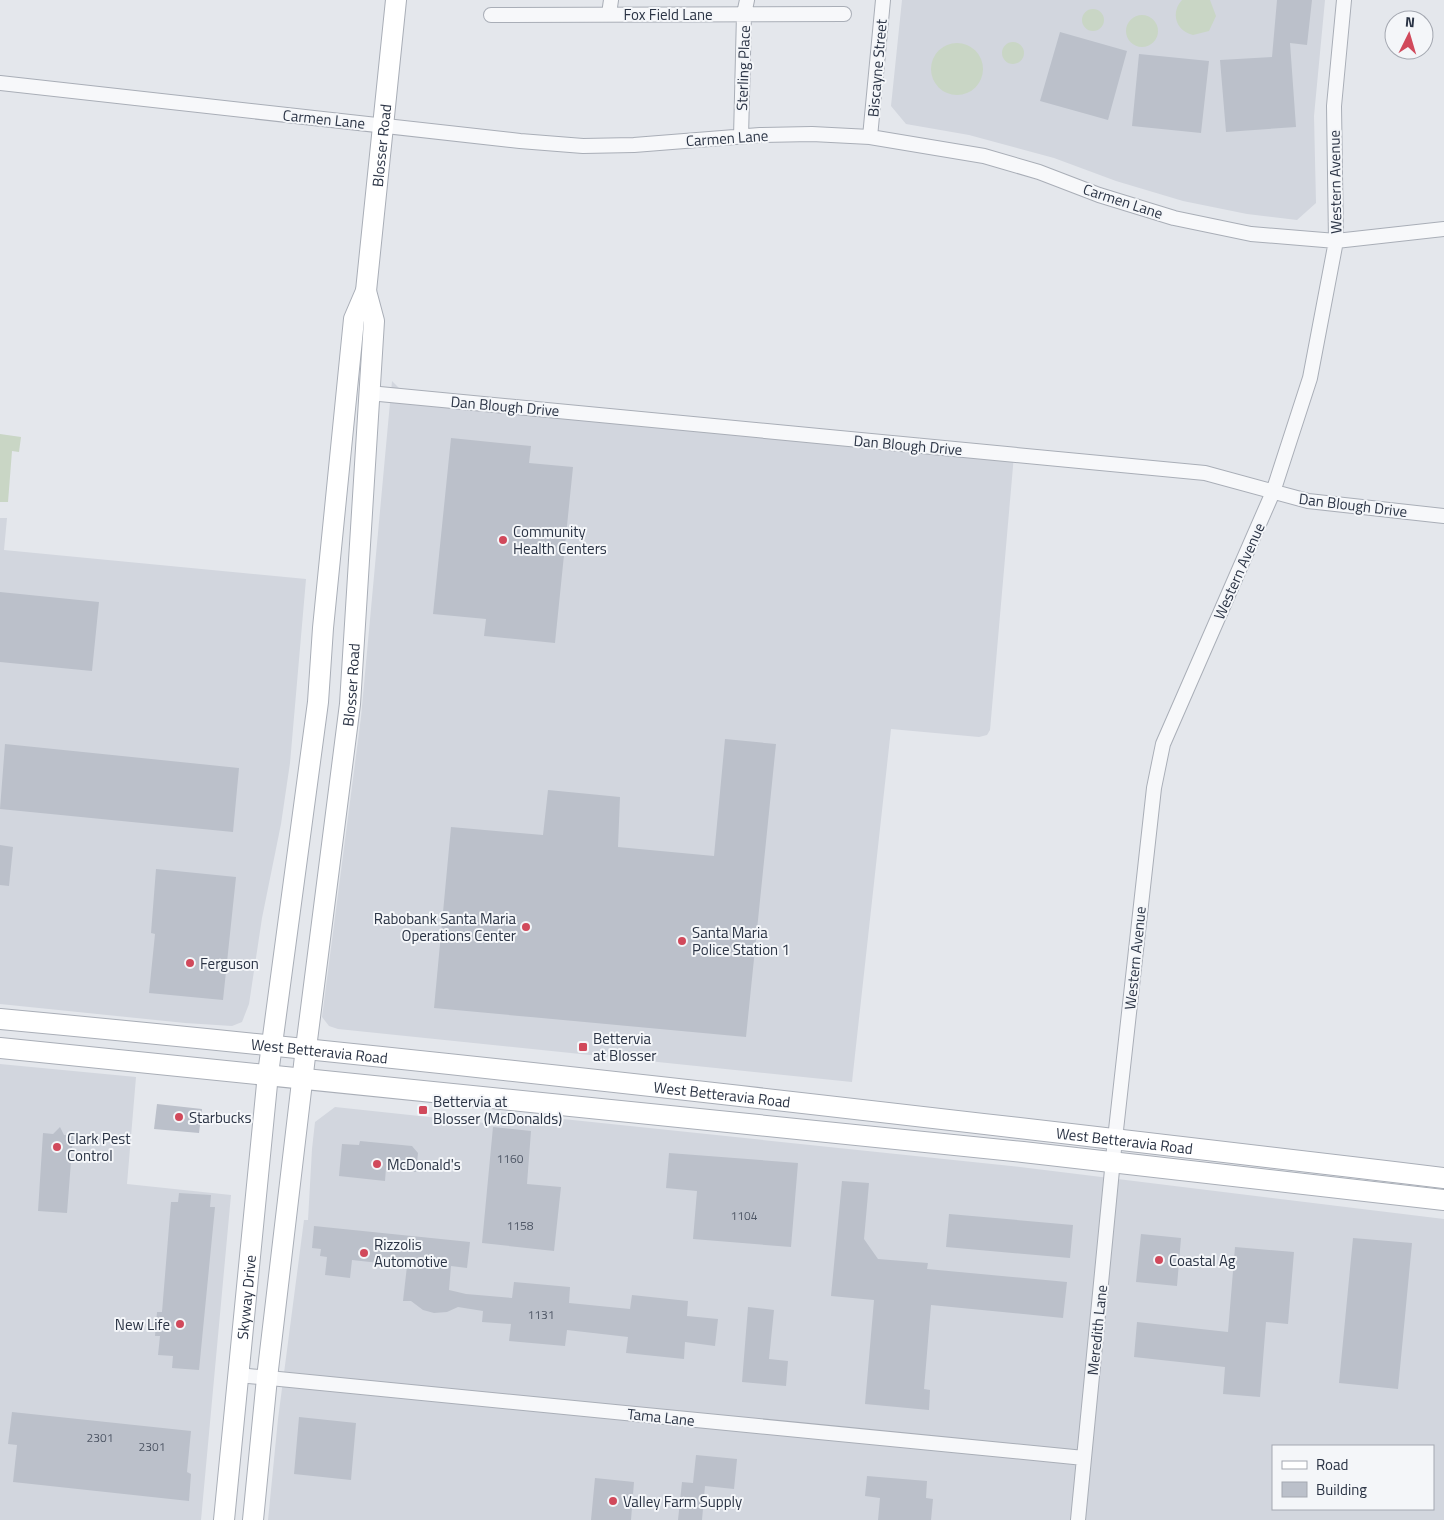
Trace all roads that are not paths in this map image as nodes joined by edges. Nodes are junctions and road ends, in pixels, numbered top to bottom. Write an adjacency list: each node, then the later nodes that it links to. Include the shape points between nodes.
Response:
1 (396, 0): 13 (main road, Blosser Road)
2 (535, 0): 8 (street)
3 (610, 0): 9 (street)
4 (747, 0): 10 (street, Sterling Place)
5 (883, 0): 15 (street, Biscayne Street)
6 (1344, 0): 17 (street, Western Avenue, via 1334,106)
7 (491, 14): 8 (street, Fox Field Lane)
8 (533, 14): 9 (street, Fox Field Lane)
9 (609, 14): 10 (street, Fox Field Lane)
10 (744, 14): 11 (street, Fox Field Lane); 14 (street, Sterling Place)
11 (844, 14)
12 (0, 84): 13 (street, Carmen Lane)
13 (385, 125): 14 (street, Carmen Lane, via 583,146); 18 (main road, Blosser Road)
14 (741, 137): 15 (street, Carmen Lane, via 812,134)
15 (870, 137): 17 (street, Carmen Lane, via 984,156 1174,218 1251,234)
16 (1444, 229): 17 (street, Carmen Lane)
17 (1336, 241): 20 (street, Western Avenue, via 1310,378)
18 (366, 291): 19 (main road, Blosser Road, via 374,321); 23 (main road, Blosser Road, via 354,319 318,702)
19 (369, 393): 20 (street, Dan Blough Drive, via 1204,473); 25 (main road, Blosser Road, via 350,704)
20 (1273, 492): 21 (street, Dan Blough Drive, via 1308,501); 28 (street, Western Avenue, via 1163,744 1154,788)
21 (1444, 516)
22 (0, 1019): 23 (main road, West Betteravia Road)
23 (272, 1044): 25 (main road, West Betteravia Road); 26 (main road, Blosser Road)
24 (0, 1048): 26 (main road, West Betteravia Road)
25 (306, 1048): 27 (main road, Blosser Road); 28 (main road, West Betteravia Road)
26 (268, 1074): 27 (main road, West Betteravia Road); 32 (main road, Skyway Drive)
27 (303, 1077): 29 (main road, West Betteravia Road); 33 (main road, Skyway Drive)
28 (1115, 1139): 29 (street, Meredith Lane); 30 (main road, West Betteravia Road)
29 (1113, 1162): 31 (main road, West Betteravia Road); 34 (street, Meredith Lane)
30 (1444, 1178)
31 (1444, 1200)
32 (238, 1375): 33 (street, Tama Lane); 35 (main road, Skyway Drive)
33 (267, 1378): 34 (street, Tama Lane); 36 (main road, Skyway Drive)
34 (1084, 1458): 37 (street, Meredith Lane)
35 (224, 1520)
36 (253, 1520)
37 (1078, 1520)

